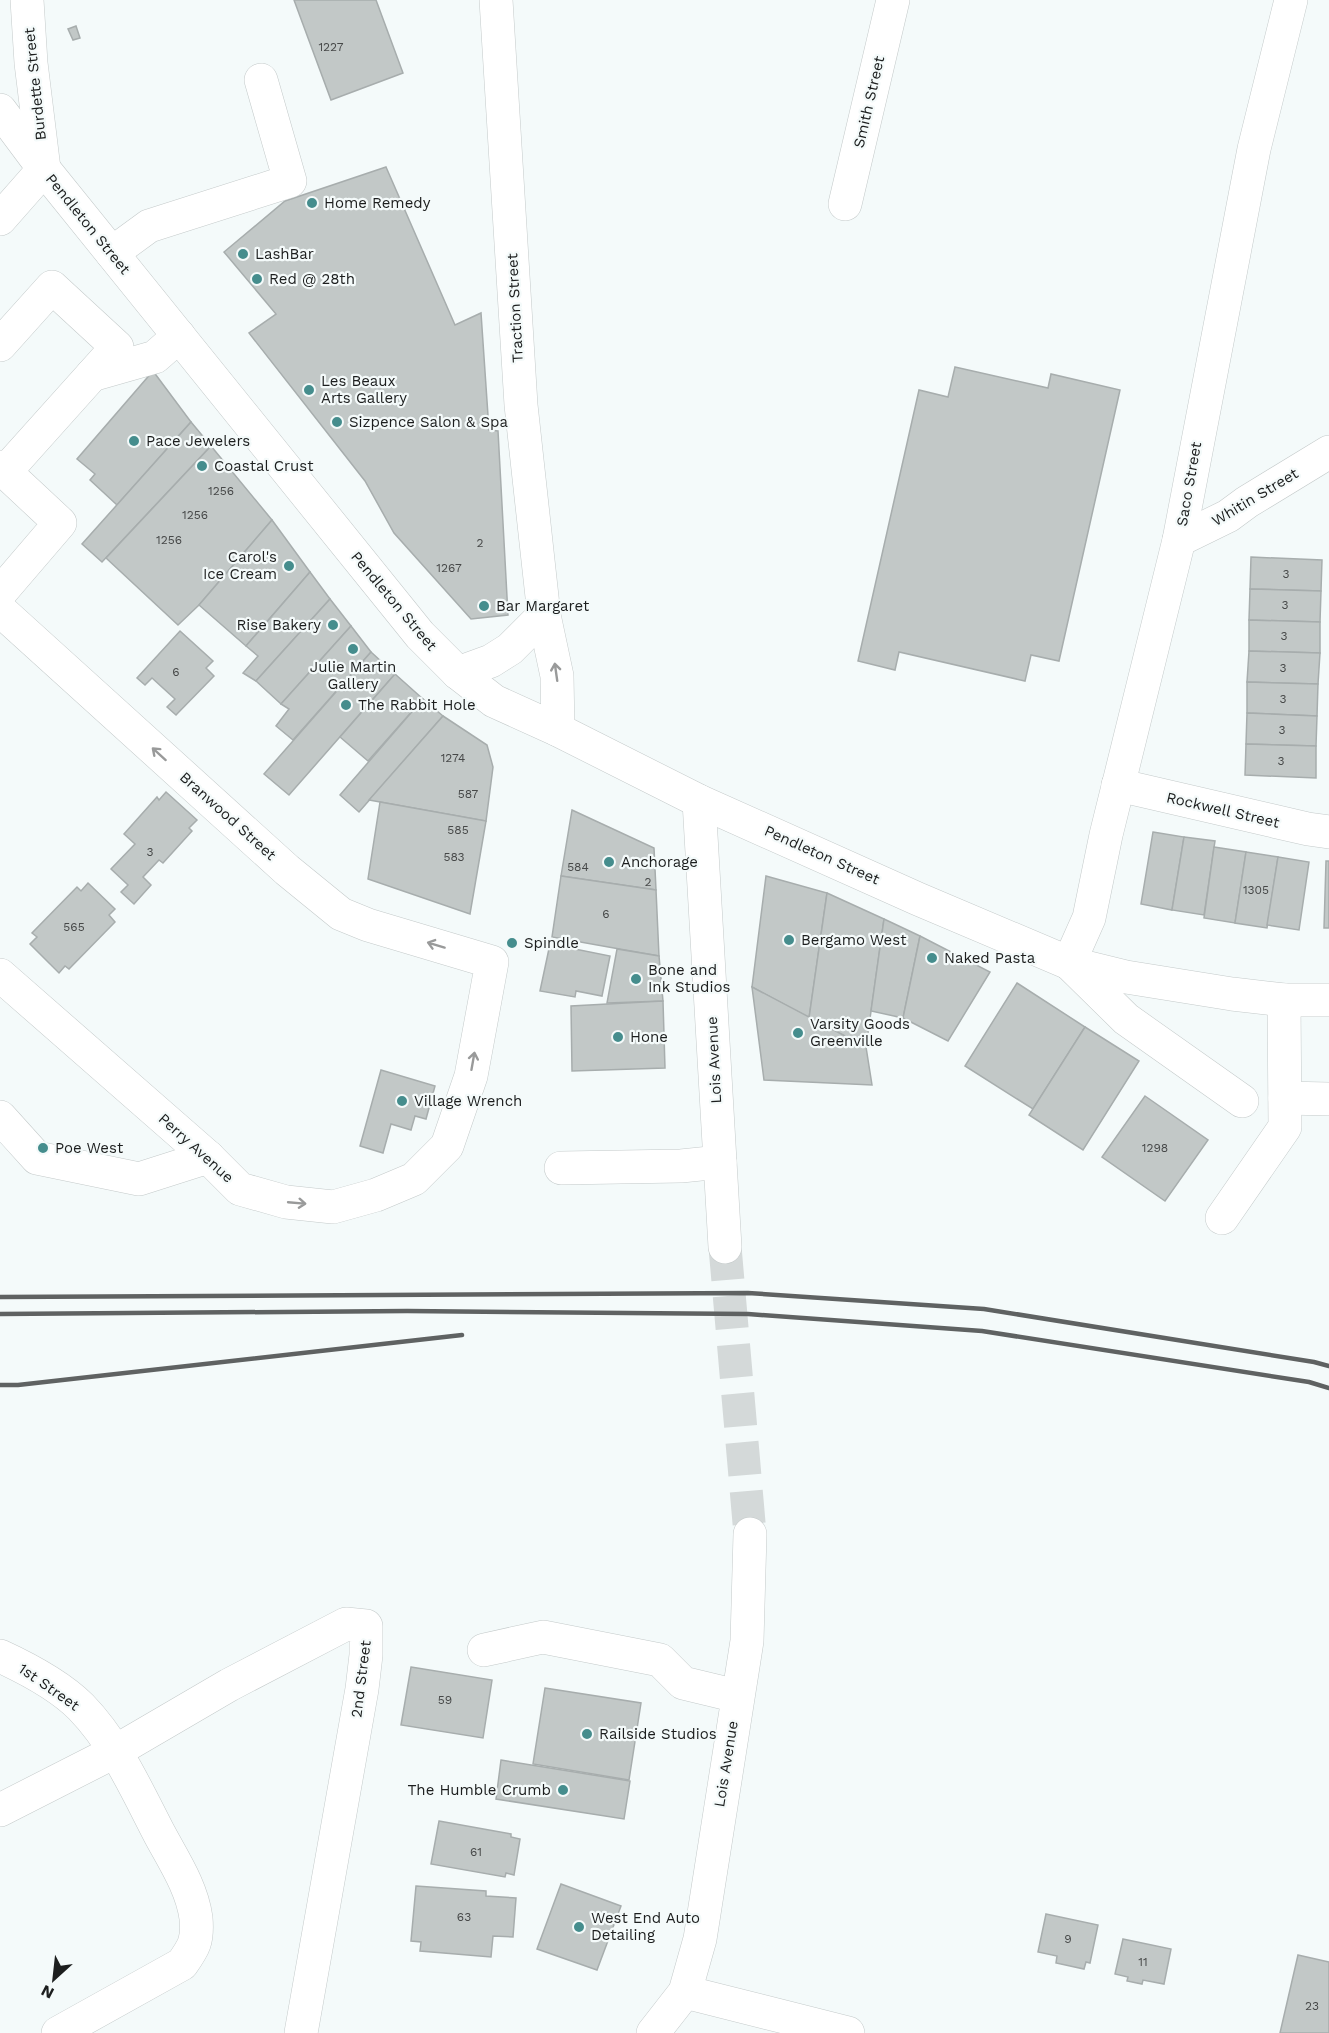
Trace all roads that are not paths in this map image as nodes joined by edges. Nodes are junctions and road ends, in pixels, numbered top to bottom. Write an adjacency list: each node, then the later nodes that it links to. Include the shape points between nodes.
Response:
1 (27, 0): 7 (street, Burdette Street)
2 (496, 0): 19 (street, Traction Street, via 521,405)
3 (893, 0): 8 (street, Smith Street)
4 (1291, 0): 16 (street, Saco Street, via 1254,149)
5 (261, 80): 10 (street, via 290,181 149,226)
6 (0, 110): 7 (street, Pendleton Street)
7 (44, 169): 9 (street); 10 (street, Pendleton Street)
8 (846, 204)
9 (0, 219)
10 (112, 254): 11 (street, Pendleton Street)
11 (179, 336): 13 (street, via 155,357); 20 (street, Pendleton Street, via 420,635)
12 (0, 345): 13 (street, via 52,286 117,347)
13 (92, 375): 15 (street)
14 (1329, 452): 16 (street, Whitin Street, via 1228,516)
15 (3, 470): 17 (street, via 60,523)
16 (1179, 540): 22 (street, Saco Street)
17 (0, 593)
18 (0, 610): 25 (street, Branwood Street, one-way to 18, via 341,914 287,870)
19 (544, 615): 20 (street, via 510,650); 21 (street, Traction Street, one-way to 19, via 557,676)
20 (458, 673): 21 (street, Pendleton Street, via 494,701)
21 (558, 729): 23 (street, Pendleton Street)
22 (1118, 785): 24 (street, Rockwell Street); 26 (street, Saco Street, via 1089,918)
23 (699, 801): 26 (street, Pendleton Street); 35 (street, Lois Avenue)
24 (1329, 831)
25 (492, 962): 34 (street, Perry Avenue, one-way to 25, via 240,1189 285,1202 333,1206 414,1179 447,1146 471,1076)
26 (1069, 963): 28 (street, Pendleton Street, via 1126,977); 32 (street, Pendleton Street, via 1126,1019)
27 (0, 975): 34 (street, Perry Avenue)
28 (1284, 1000): 29 (street, Pendleton Street); 30 (street)
29 (1329, 1000)
30 (1285, 1098): 31 (street); 37 (street, via 1285,1127)
31 (1329, 1100)
32 (1242, 1101)
33 (0, 1117): 34 (street, via 38,1158 139,1179)
34 (208, 1157)
35 (720, 1162): 36 (street); 38 (street, Lois Avenue)
36 (561, 1168)
37 (1221, 1218)
38 (725, 1247)
39 (750, 1534): 42 (street, Lois Avenue, via 747,1641)
40 (484, 1650): 42 (street, via 543,1637 660,1660 683,1683)
41 (0, 1656): 43 (street, 1st Street, via 67,1695)
42 (738, 1696): 45 (street, Lois Avenue, via 700,1939)
43 (116, 1751): 44 (street, 2nd Street); 47 (street, 1st Street, via 192,1901 195,1945 182,1964); 48 (street, 2nd Street, via 229,1685 346,1624 366,1626 362,1689)
44 (0, 1810)
45 (685, 1992): 46 (street); 49 (street)
46 (842, 2032)
47 (58, 2033)
48 (301, 2033)
49 (653, 2033)

